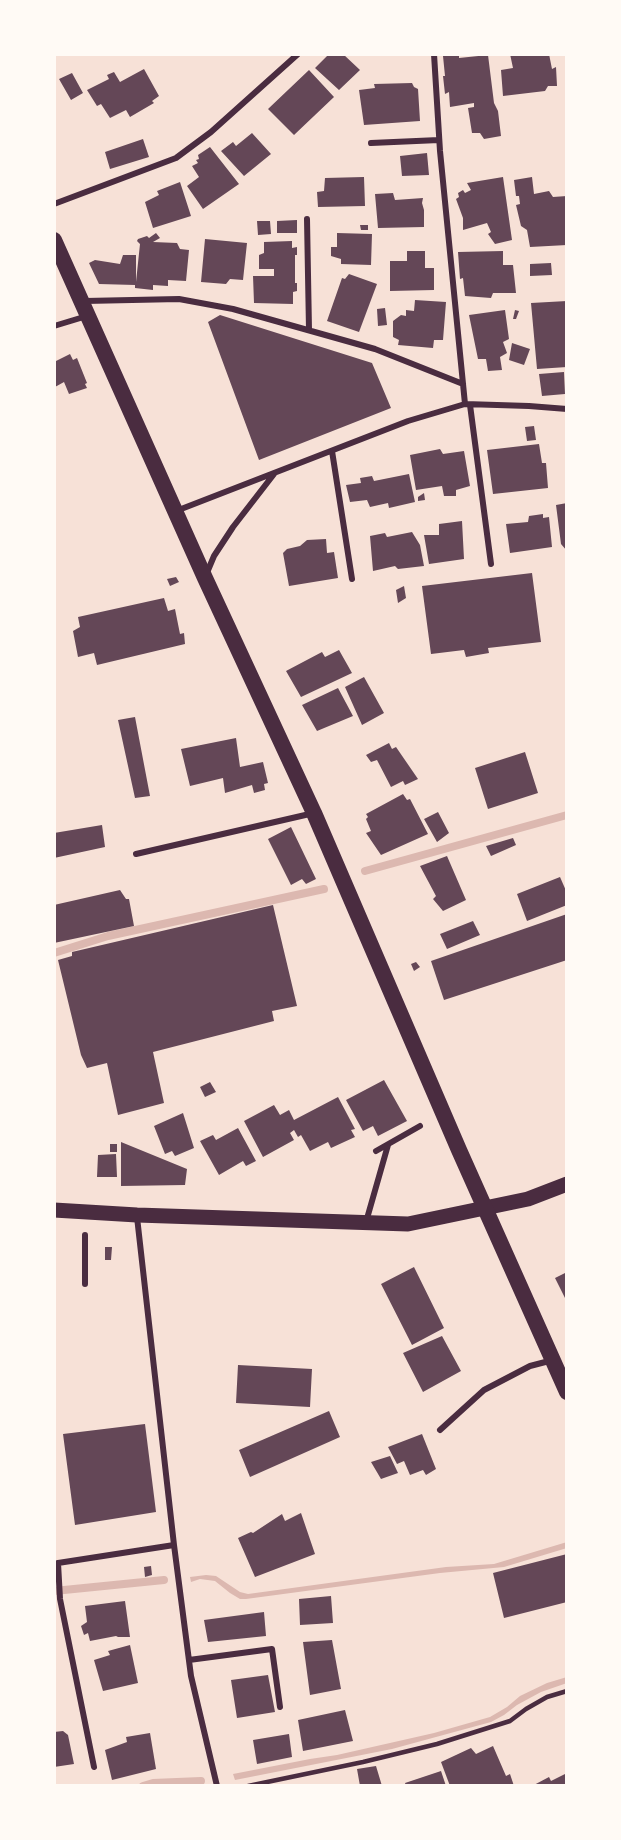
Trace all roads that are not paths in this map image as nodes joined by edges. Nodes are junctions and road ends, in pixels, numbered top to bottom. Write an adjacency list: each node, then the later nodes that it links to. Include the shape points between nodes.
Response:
1 (298, 54): 5 (street, via 176,158)
2 (434, 54): 3 (street)
3 (439, 140): 4 (street); 11 (street)
4 (371, 143)
5 (54, 204)
6 (308, 219): 10 (street)
7 (54, 240): 8 (highway)
8 (84, 308): 9 (street); 10 (street, via 180,299); 16 (highway)
9 (54, 326)
10 (309, 330): 11 (street, via 375,349)
11 (463, 384): 12 (street)
12 (468, 404): 13 (street); 14 (street, via 408,421); 17 (street)
13 (567, 409)
14 (332, 451): 15 (street); 19 (street)
15 (275, 473): 16 (street); 18 (street, via 233,527)
16 (176, 512): 18 (highway)
17 (491, 564)
18 (205, 578): 20 (highway)
19 (352, 579)
20 (314, 813): 21 (street); 26 (highway)
21 (136, 854)
22 (420, 1126): 23 (street)
23 (388, 1145): 24 (street); 29 (street)
24 (376, 1151)
25 (567, 1184): 26 (main road)
26 (485, 1209): 29 (main road, via 408,1224); 32 (highway)
27 (54, 1210): 28 (main road)
28 (137, 1215): 29 (main road); 35 (street)
29 (366, 1223)
30 (85, 1235): 31 (street)
31 (84, 1284)
32 (553, 1360): 33 (highway); 34 (street, via 530,1366 484,1390)
33 (567, 1392)
34 (440, 1430)
35 (174, 1545): 36 (street); 39 (street, via 58,1563 60,1599)
36 (189, 1660): 38 (street, via 272,1649); 40 (street)
37 (567, 1691): 41 (lane, via 547,1697 510,1721 437,1744)
38 (280, 1707)
39 (94, 1767)
40 (217, 1786)
41 (248, 1786)

